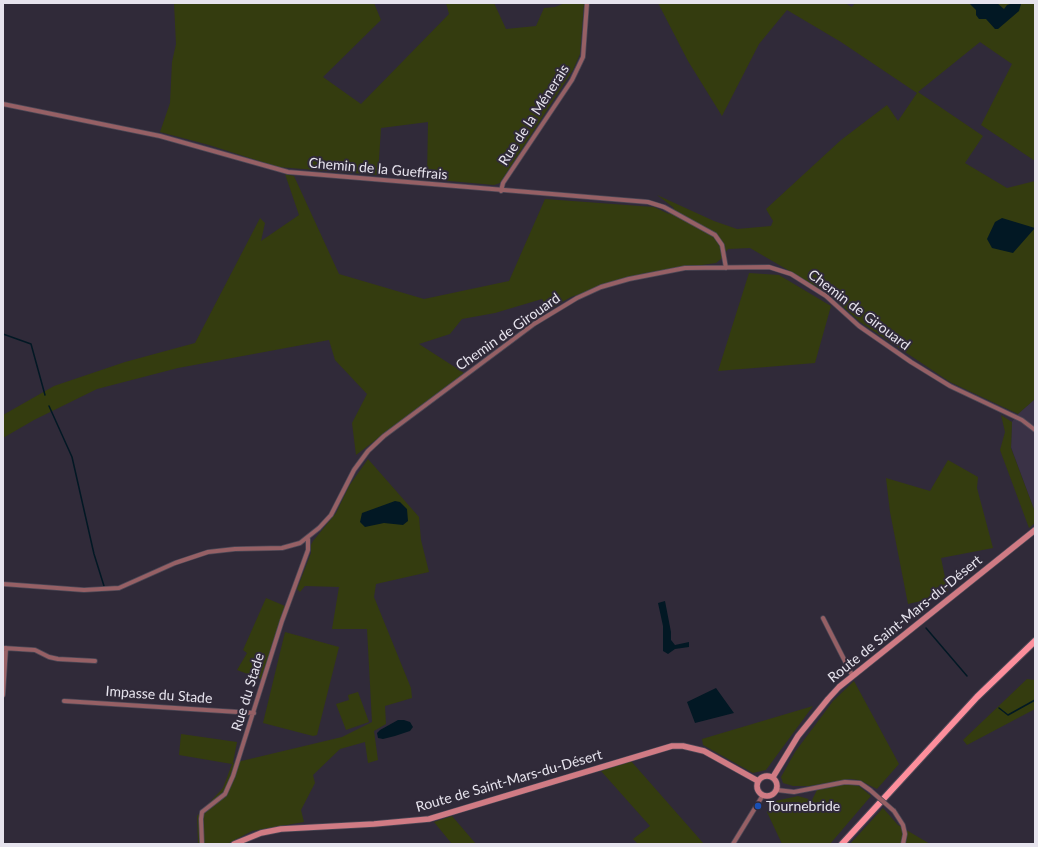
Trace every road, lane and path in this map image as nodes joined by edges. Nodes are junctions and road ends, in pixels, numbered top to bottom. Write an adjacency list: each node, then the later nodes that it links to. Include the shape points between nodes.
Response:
1 (587, 3): 3 (street, Rue de la Ménerais, via 583,57 572,80 503,183)
2 (3, 104): 3 (street, Chemin de la Gueffrais, via 160,136 288,172)
3 (501, 191): 4 (street, Chemin de la Gueffrais, via 657,204 715,235 722,245)
4 (726, 268): 5 (street, Chemin de Girouard, via 769,267 791,274 822,294 859,326 910,362 950,386 1022,420); 7 (street, Chemin de Girouard, via 685,268 629,279 601,287 553,311 368,451 354,470 331,515)
5 (1035, 430)
6 (1035, 530): 13 (main road, Route de Saint-Mars-du-Désert)
7 (308, 538): 8 (street, Chemin de Girouard, via 282,548 222,550 183,559 119,588 84,590); 16 (street, Rue du Stade, via 308,550 282,621)
8 (3, 584)
9 (823, 618): 13 (street)
10 (1035, 641): 24 (main road, via 977,697)
11 (5, 648): 12 (street, via 35,650 58,659); 14 (street)
12 (95, 661)
13 (852, 675): 17 (main road, Route de Saint-Mars-du-Désert, via 812,717)
14 (3, 695)
15 (64, 701): 16 (street, Impasse du Stade)
16 (254, 713): 21 (street, Rue du Stade, via 225,794 202,812)
17 (773, 777): 18 (main road, via 763,776); 19 (main road, via 777,783)
18 (758, 781): 20 (main road, via 758,790); 22 (main road, Route de Saint-Mars-du-Désert, via 704,751 672,746 429,819 281,829 261,833)
19 (777, 790): 20 (main road, via 769,796); 25 (street, bridge, via 794,792 845,782 860,783 899,817 905,834)
20 (763, 795): 23 (street)
21 (202, 844)
22 (234, 844)
23 (733, 844)
24 (842, 844)
25 (903, 844)

